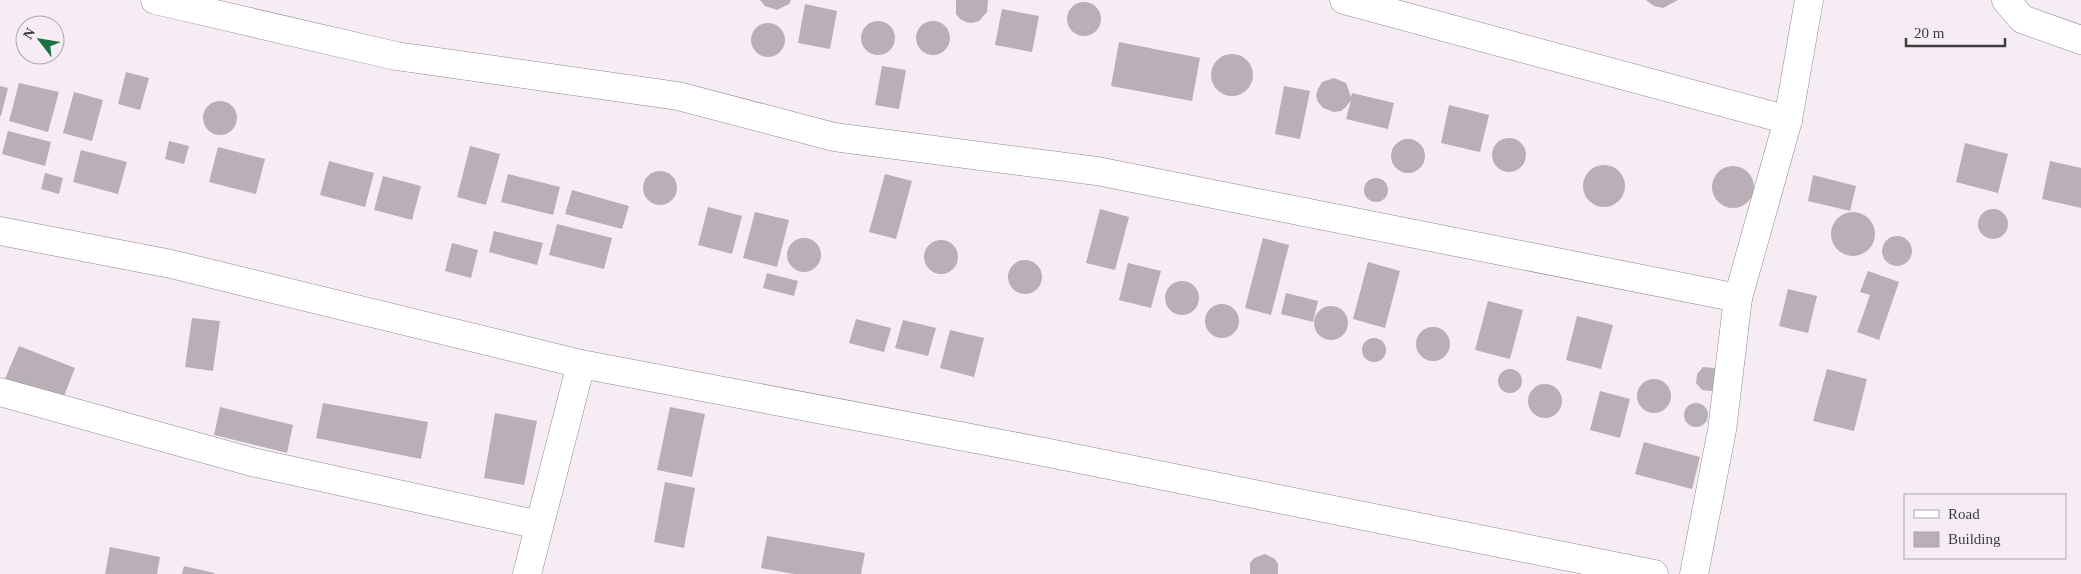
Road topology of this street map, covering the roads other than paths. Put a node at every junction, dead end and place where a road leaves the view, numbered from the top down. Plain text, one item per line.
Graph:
1 (155, 0) edge
2 (1344, 0) edge
3 (1809, 0) edge
4 (2006, 0) edge
5 (2081, 40) edge
6 (1788, 120) junction
7 (0, 231) edge
8 (1738, 298) junction
9 (581, 364) junction
10 (0, 392) edge
11 (539, 525) junction
12 (527, 574) edge
13 (1654, 574) edge
14 (1694, 574) edge

1 - 8 street
2 - 6 street
3 - 6 street
4 - 5 street
6 - 8 street
7 - 9 street
8 - 14 street
9 - 11 street
9 - 13 street
10 - 11 street
11 - 12 street

